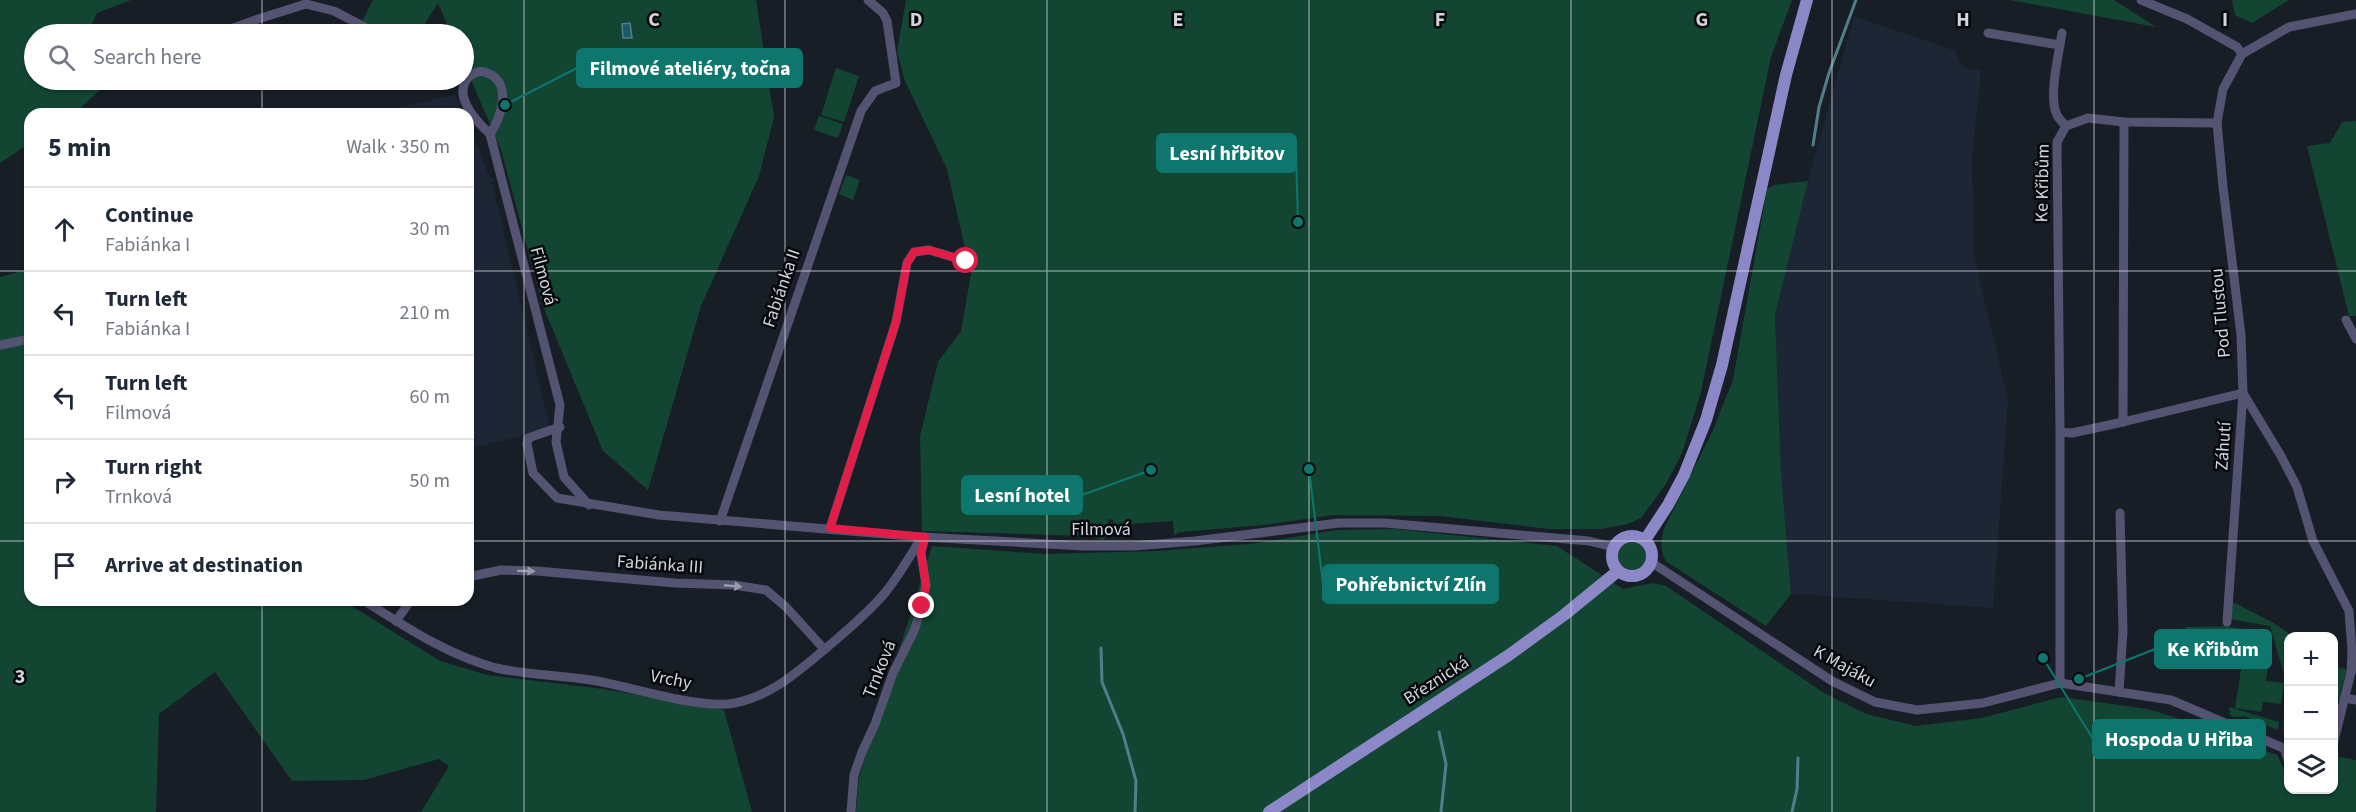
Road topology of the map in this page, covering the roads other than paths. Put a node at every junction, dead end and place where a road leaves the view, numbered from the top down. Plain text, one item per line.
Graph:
1 (868, 0) edge
2 (1807, 0) edge
3 (2141, 0) edge
4 (2356, 14) edge
5 (244, 24) edge
6 (359, 24) edge
7 (1988, 33) dead end
8 (2062, 33) dead end
9 (2060, 45) junction
10 (2242, 54) junction
11 (474, 73) edge
12 (464, 90) edge
13 (468, 108) edge
14 (474, 117) edge
15 (2124, 122) junction
16 (2217, 123) junction
17 (2066, 126) junction
18 (490, 134) junction
19 (966, 261) dead end
20 (2346, 320) dead end
21 (2356, 339) edge
22 (24, 340) edge
23 (0, 345) edge
24 (2243, 393) junction
25 (2123, 422) junction
26 (560, 427) junction
27 (2060, 432) junction
28 (588, 505) junction
29 (2120, 513) dead end
30 (720, 521) junction
31 (830, 528) junction
32 (924, 537) junction
33 (1645, 540) junction
34 (1613, 548) junction
35 (1651, 562) junction
36 (1618, 571) junction
37 (474, 576) edge
38 (372, 606) edge
39 (407, 606) edge
40 (396, 621) junction
41 (2227, 622) dead end
42 (825, 649) junction
43 (2356, 654) edge
44 (2350, 673) junction
45 (2060, 683) junction
46 (2119, 692) junction
47 (2344, 698) junction
48 (2356, 700) edge
49 (2334, 740) edge
50 (2284, 748) edge
51 (851, 812) edge
52 (1269, 812) edge

1 - 30 street, Fabiánka II
2 - 33 main road
3 - 10 street
4 - 10 street
5 - 6 street
7 - 9 street
8 - 9 street
9 - 17 street
10 - 16 street, Pod Tlustou
11 - 18 street, Filmová
12 - 13 street, Filmová
14 - 18 street, Filmová
15 - 16 street, Ke Křibům
15 - 17 street, Ke Křibům
15 - 25 street
16 - 24 street, Pod Tlustou
17 - 27 street, Ke Křibům
18 - 26 street, Filmová
19 - 31 street
20 - 21 street
22 - 23 street
24 - 25 street, Záhutí
24 - 41 street, Záhutí
24 - 44 street, Pod Tlustou
25 - 27 street, Záhutí
26 - 28 street, Filmová
26 - 28 street, Filmová
27 - 45 street, Ke Křibům
28 - 30 street, Filmová
29 - 46 street
30 - 31 street, Filmová
31 - 32 street, Filmová
32 - 34 street, Filmová
32 - 42 street, Vrchy
32 - 51 street, Trnková
33 - 34 main road
33 - 35 main road
34 - 36 main road
35 - 36 main road
35 - 45 street, K Majáku
36 - 52 main road, Březnická
37 -> 42 street, Fabiánka III
38 - 40 street, Vrchy
39 - 40 street
40 - 42 street, Vrchy
43 - 44 street
44 - 47 street
45 - 46 street, K Majáku
46 - 50 street, K Majáku
47 - 48 street
47 - 49 street

